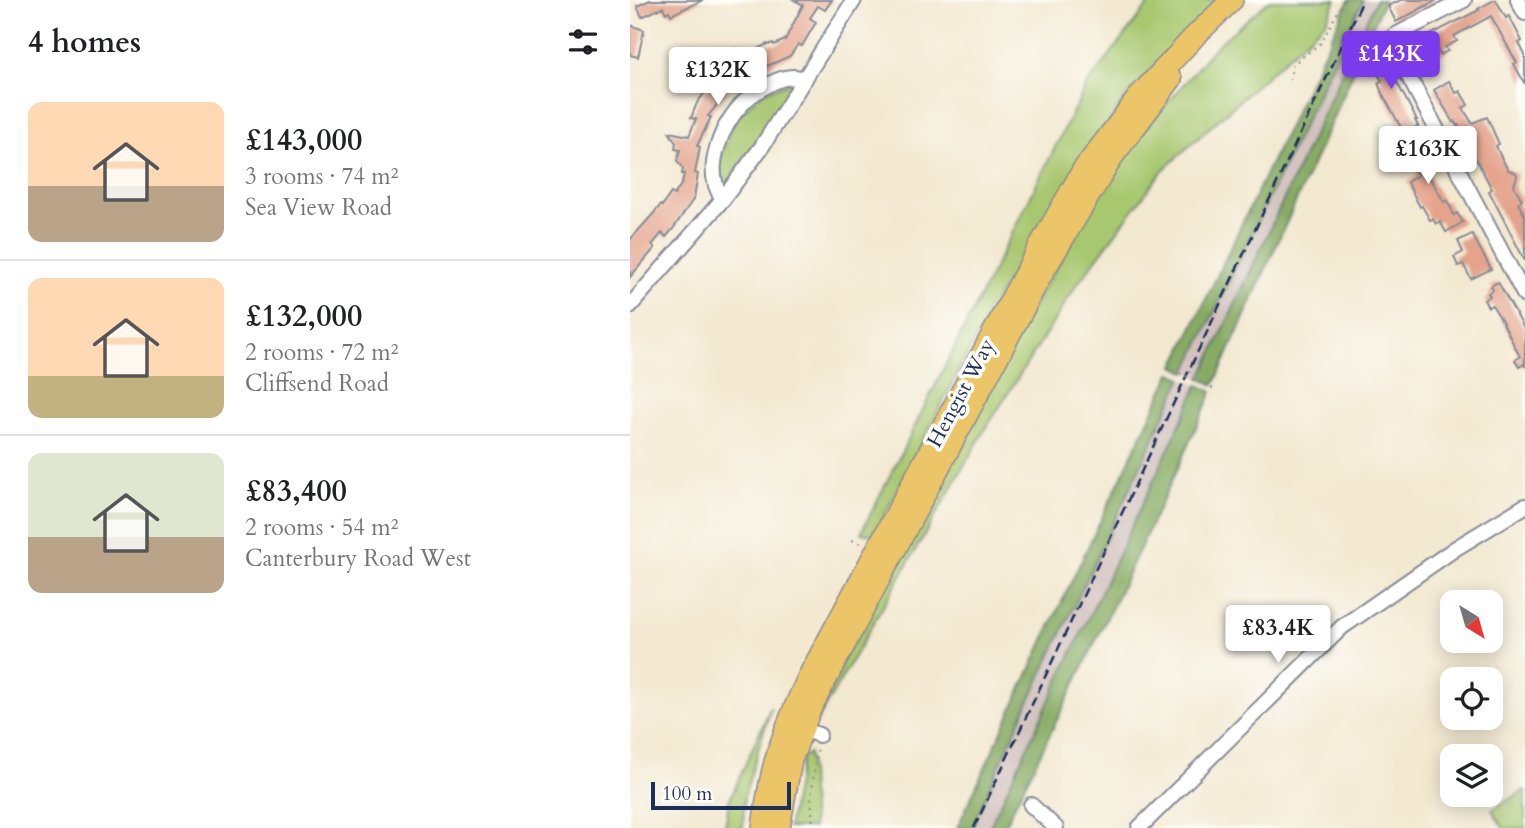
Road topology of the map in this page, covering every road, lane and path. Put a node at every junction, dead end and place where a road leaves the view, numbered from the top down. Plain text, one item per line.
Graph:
1 (854, 0) edge
2 (1233, 0) edge
3 (1248, 0) edge
4 (1344, 0) edge
5 (1464, 0) edge
6 (1518, 0) edge
7 (1525, 13) edge
8 (804, 79) junction
9 (1290, 80) dead end
10 (723, 200) junction
11 (1525, 296) edge
12 (630, 306) edge
13 (1173, 370) dead end
14 (1214, 389) dead end
15 (1525, 506) edge
16 (811, 732) junction
17 (1031, 805) dead end
18 (763, 828) edge
19 (779, 828) edge
20 (813, 828) edge
21 (1056, 828) edge
22 (1139, 828) edge

1 - 8 street
2 - 18 highway, Hengist Way
3 - 16 highway, Hengist Way
4 - 9 path
5 - 11 street
6 - 7 street
8 - 10 street
8 - 10 street
10 - 12 street
13 - 14 path, bridge
15 - 22 street
16 - 19 highway, Hengist Way
16 - 20 path
17 - 21 street

